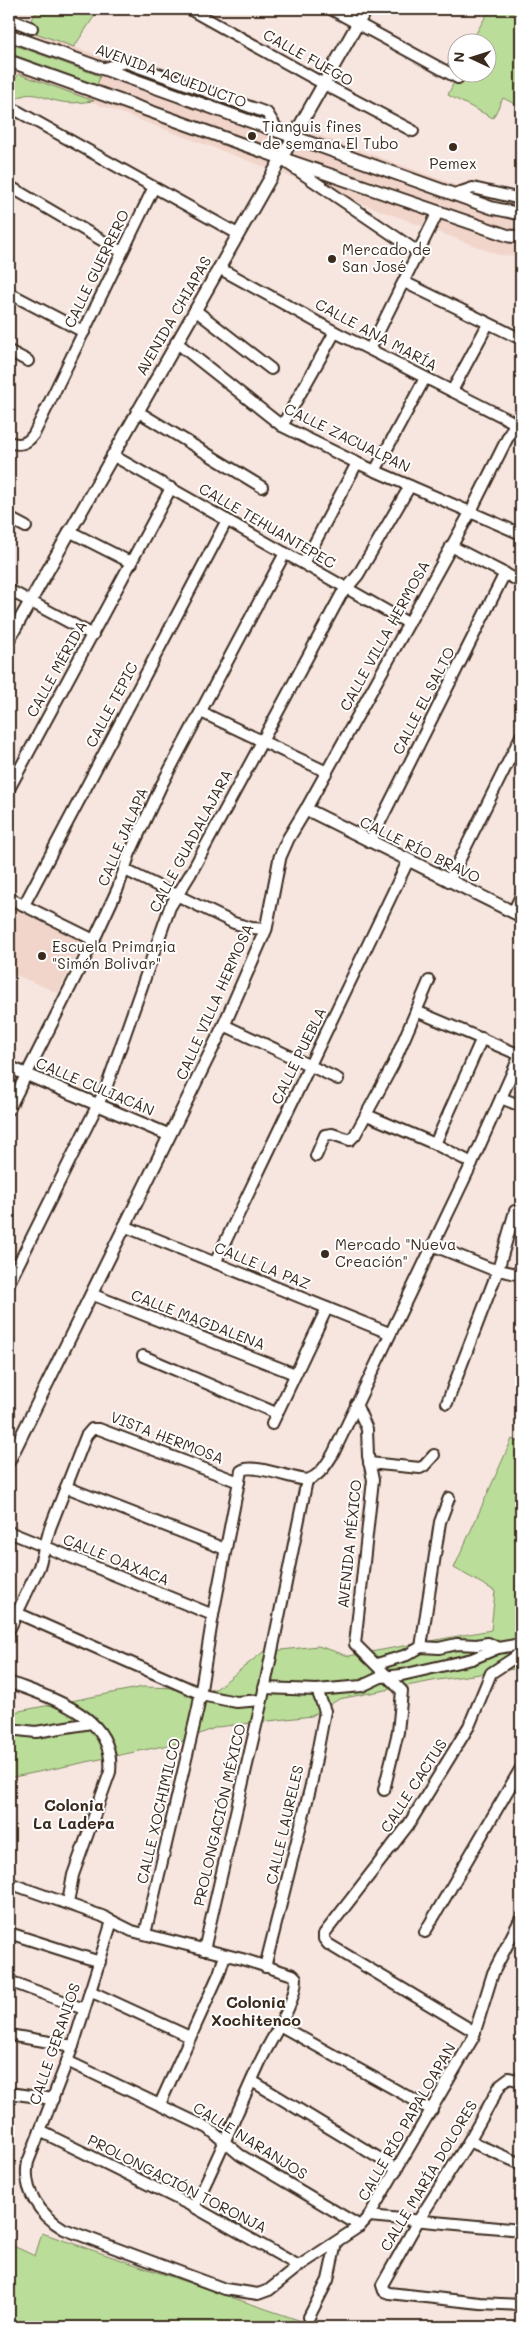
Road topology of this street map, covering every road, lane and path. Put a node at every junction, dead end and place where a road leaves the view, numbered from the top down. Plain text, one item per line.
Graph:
1 (189, 9) edge
2 (331, 9) edge
3 (366, 9) edge
4 (9, 19) edge
5 (357, 24) junction
6 (32, 28) dead end
7 (9, 34) edge
8 (9, 61) edge
9 (448, 73) edge
10 (322, 83) junction
11 (10, 110) edge
12 (413, 131) dead end
13 (293, 137) junction
14 (281, 158) junction
15 (9, 186) edge
16 (153, 189) junction
17 (455, 194) junction
18 (521, 199) edge
19 (438, 212) junction
20 (521, 214) edge
21 (238, 234) junction
22 (521, 237) edge
23 (122, 252) junction
24 (418, 252) junction
25 (219, 268) junction
26 (404, 282) junction
27 (9, 293) edge
28 (195, 310) junction
29 (488, 324) junction
30 (84, 332) junction
31 (335, 332) junction
32 (521, 339) edge
33 (176, 342) junction
34 (370, 349) junction
35 (9, 351) edge
36 (28, 361) dead end
37 (271, 370) dead end
38 (425, 378) junction
39 (452, 391) junction
40 (137, 411) junction
41 (518, 425) edge
42 (282, 426) junction
43 (9, 442) edge
44 (112, 455) junction
45 (357, 463) junction
46 (375, 471) junction
47 (410, 486) junction
48 (262, 487) dead end
49 (171, 488) junction
50 (471, 512) junction
51 (9, 518) edge
52 (227, 520) junction
53 (26, 527) dead end
54 (69, 531) junction
55 (521, 534) edge
56 (451, 546) junction
57 (285, 553) junction
58 (304, 563) junction
59 (132, 564) junction
60 (505, 573) junction
61 (521, 582) edge
62 (348, 588) junction
63 (9, 590) edge
64 (30, 601) junction
65 (408, 623) junction
66 (93, 635) junction
67 (9, 639) edge
68 (201, 712) junction
69 (521, 736) edge
70 (261, 742) junction
71 (327, 772) junction
72 (9, 789) edge
73 (306, 809) junction
74 (370, 842) junction
75 (408, 861) junction
76 (124, 870) junction
77 (449, 881) junction
78 (177, 895) junction
79 (521, 896) edge
80 (9, 898) edge
81 (24, 905) junction
82 (517, 914) edge
83 (266, 929) junction
84 (94, 940) junction
85 (429, 982) dead end
86 (416, 1011) junction
87 (224, 1025) junction
88 (482, 1038) junction
89 (518, 1054) edge
90 (9, 1067) edge
91 (310, 1067) junction
92 (26, 1074) junction
93 (338, 1079) dead end
94 (501, 1098) junction
95 (98, 1105) junction
96 (521, 1106) edge
97 (9, 1109) edge
98 (367, 1115) junction
99 (169, 1135) junction
100 (435, 1144) junction
101 (316, 1156) dead end
102 (472, 1163) junction
103 (515, 1212) dead end
104 (124, 1226) junction
105 (432, 1245) junction
106 (214, 1263) junction
107 (498, 1270) junction
108 (521, 1275) edge
109 (9, 1283) edge
110 (91, 1294) junction
111 (327, 1308) junction
112 (389, 1333) junction
113 (143, 1356) dead end
114 (294, 1374) junction
115 (447, 1403) dead end
116 (356, 1404) junction
117 (276, 1413) junction
118 (272, 1424) dead end
119 (434, 1455) dead end
120 (9, 1461) edge
121 (369, 1463) junction
122 (307, 1480) junction
123 (239, 1482) junction
124 (66, 1487) junction
125 (449, 1498) dead end
126 (9, 1532) edge
127 (45, 1548) junction
128 (226, 1549) junction
129 (17, 1613) junction
130 (213, 1615) junction
131 (9, 1630) edge
132 (521, 1644) edge
133 (421, 1647) junction
134 (498, 1648) junction
135 (521, 1651) edge
136 (377, 1664) junction
137 (389, 1675) junction
138 (9, 1682) edge
139 (264, 1688) junction
140 (318, 1690) junction
141 (200, 1694) junction
142 (262, 1700) junction
143 (92, 1723) junction
144 (9, 1729) edge
145 (521, 1768) edge
146 (384, 1790) dead end
147 (9, 1883) edge
148 (68, 1903) junction
149 (521, 1918) edge
150 (112, 1922) junction
151 (425, 1932) dead end
152 (9, 1933) edge
153 (145, 1934) junction
154 (204, 1950) junction
155 (225, 1955) junction
156 (100, 1962) junction
157 (265, 1967) junction
158 (9, 1981) edge
159 (90, 1991) junction
160 (84, 2010) junction
161 (279, 2025) junction
162 (475, 2032) junction
163 (9, 2035) edge
164 (190, 2037) junction
165 (73, 2046) junction
166 (67, 2061) junction
167 (252, 2080) junction
168 (521, 2081) edge
169 (9, 2093) edge
170 (53, 2099) junction
171 (160, 2104) junction
172 (432, 2110) junction
173 (40, 2131) junction
174 (469, 2141) junction
175 (223, 2142) junction
176 (521, 2164) edge
177 (397, 2168) junction
178 (194, 2207) junction
179 (369, 2216) junction
180 (418, 2221) junction
181 (360, 2226) junction
182 (521, 2230) edge
183 (336, 2243) junction
184 (299, 2266) junction
185 (258, 2294) joint
186 (521, 2305) edge
187 (309, 2318) dead end

1 - 10 street, CALLE FUEGO
2 - 5 street
3 - 5 street, AVENIDA CHIAPAS
4 - 6 street
5 - 9 street
5 - 10 street, AVENIDA CHIAPAS
7 - 13 street, AVENIDA ACUEDUCTO
8 - 14 street
10 - 12 street, CALLE FUEGO
10 - 13 street, AVENIDA CHIAPAS
11 - 16 street
13 - 14 street, AVENIDA CHIAPAS
13 - 17 street, AVENIDA ACUEDUCTO
14 - 19 street
14 - 21 street, AVENIDA CHIAPAS
14 - 24 street
15 - 23 street
16 - 21 street
16 - 23 street, CALLE GUERRERO
17 - 18 street
17 - 20 street, AVENIDA ACUEDUCTO
19 - 22 street
19 - 24 street
21 - 25 street, AVENIDA CHIAPAS
23 - 30 street, CALLE GUERRERO
24 - 26 street
25 - 28 street, AVENIDA CHIAPAS
25 - 31 street, CALLE ANA MARÍA
26 - 29 street
26 - 34 street
27 - 30 street
28 - 33 street, AVENIDA CHIAPAS
28 - 37 street
29 - 32 street
29 - 39 street
30 - 43 street, CALLE GUERRERO
31 - 34 street, CALLE ANA MARÍA
31 - 42 street
33 - 40 street, AVENIDA CHIAPAS
33 - 42 street, CALLE ZACUALPAN
34 - 38 street, CALLE ANA MARÍA
35 - 36 street
38 - 39 street, CALLE ANA MARÍA
38 - 46 street
39 - 41 street, CALLE ANA MARÍA
40 - 44 street, AVENIDA CHIAPAS
40 - 48 street
41 - 50 street, CALLE VILLA HERMOSA
42 - 45 street, CALLE ZACUALPAN
44 - 49 street, CALLE TEHUANTEPEC
44 - 54 street, AVENIDA CHIAPAS
45 - 46 street, CALLE ZACUALPAN
45 - 58 street
46 - 47 street, CALLE ZACUALPAN
47 - 50 street, CALLE ZACUALPAN
47 - 62 street, CALLE GUADALAJARA
49 - 52 street, CALLE TEHUANTEPEC
49 - 59 street, CALLE MÉRIDA
50 - 55 street, CALLE ZACUALPAN
50 - 56 street, CALLE VILLA HERMOSA
51 - 53 street
52 - 57 street, CALLE TEHUANTEPEC
52 - 81 street, CALLE TEPIC
54 - 59 street
54 - 64 street, AVENIDA CHIAPAS
56 - 60 street
56 - 65 street, CALLE VILLA HERMOSA
57 - 58 street, CALLE TEHUANTEPEC
57 - 68 street, CALLE JALAPA
58 - 62 street, CALLE TEHUANTEPEC
59 - 66 street, CALLE MÉRIDA
60 - 61 street
60 - 74 street, CALLE EL SALTO
62 - 65 street, CALLE TEHUANTEPEC
62 - 70 street, CALLE GUADALAJARA
63 - 64 street
64 - 66 street
64 - 67 street, AVENIDA CHIAPAS
65 - 71 street, CALLE VILLA HERMOSA
66 - 72 street, CALLE MÉRIDA
68 - 70 street
68 - 76 street, CALLE JALAPA
69 - 77 street
70 - 71 street
70 - 78 street, CALLE GUADALAJARA
71 - 73 street, CALLE VILLA HERMOSA
73 - 74 street, CALLE RÍO BRAVO
73 - 83 street, CALLE VILLA HERMOSA
74 - 75 street, CALLE RÍO BRAVO
75 - 77 street, CALLE RÍO BRAVO
75 - 91 street, CALLE PUEBLA
76 - 78 street
76 - 84 street, CALLE JALAPA
77 - 82 street, CALLE RÍO BRAVO
78 - 83 street
78 - 95 street, CALLE GUADALAJARA
79 - 82 street
80 - 81 street
81 - 84 street
83 - 87 street, CALLE VILLA HERMOSA
84 - 92 street, CALLE JALAPA
85 - 86 street
86 - 88 street
86 - 98 street
87 - 91 street
87 - 99 street, CALLE VILLA HERMOSA
88 - 89 street
88 - 100 street
89 - 94 street
90 - 92 street, CALLE CULIACÁN
91 - 93 street
91 - 106 street, CALLE PUEBLA
92 - 95 street, CALLE CULIACÁN
92 - 97 street, CALLE JALAPA
94 - 96 street
94 - 102 street
95 - 99 street, CALLE CULIACÁN
95 - 109 street, CALLE GUADALAJARA
98 - 100 street
98 - 101 street
99 - 104 street, CALLE VILLA HERMOSA
100 - 102 street
102 - 105 street
103 - 107 street
104 - 106 street, CALLE LA PAZ
104 - 110 street, CALLE VILLA HERMOSA
105 - 107 street
105 - 112 street
106 - 111 street, CALLE LA PAZ
107 - 108 street
107 - 115 street
110 - 114 street, CALLE MAGDALENA
110 - 120 street, CALLE VILLA HERMOSA
111 - 112 street, CALLE LA PAZ
111 - 114 street
112 - 116 street
113 - 117 street
114 - 117 street
116 - 121 street, AVENIDA MÉXICO
116 - 122 street
117 - 118 street
119 - 121 street
121 - 136 street, AVENIDA MÉXICO
122 - 123 street
122 - 139 street, PROLONGACIÓN MÉXICO
123 - 124 street, VISTA HERMOSA
123 - 128 street, CALLE XOCHIMILCO
124 - 127 street, VISTA HERMOSA
124 - 128 street
125 - 133 street
126 - 127 street, CALLE OAXACA
127 - 129 street, VISTA HERMOSA
127 - 130 street, CALLE OAXACA
128 - 130 street, CALLE XOCHIMILCO
129 - 131 street, VISTA HERMOSA
129 - 141 street
130 - 141 street, CALLE XOCHIMILCO
132 - 134 street
133 - 134 street
133 - 136 street
134 - 137 street
135 - 162 street, CALLE CACTUS
136 - 137 street, AVENIDA MÉXICO
137 - 140 street
137 - 146 street, AVENIDA MÉXICO
138 - 143 street
139 - 140 street
139 - 142 street, PROLONGACIÓN MÉXICO
140 - 157 street, CALLE LAURELES
141 - 142 street
141 - 153 street, CALLE XOCHIMILCO
142 - 154 street, PROLONGACIÓN MÉXICO
143 - 144 street
143 - 148 street
145 - 151 street
147 - 148 street
148 - 150 street
149 - 162 street, CALLE RÍO PAPALOAPAN
150 - 153 street
150 - 156 street, CALLE GERANIOS
152 - 156 street
153 - 154 street
154 - 155 street
155 - 157 street
155 - 164 street
156 - 159 street, CALLE GERANIOS
157 - 161 street
158 - 160 street
159 - 160 street, CALLE GERANIOS
159 - 164 street
160 - 165 street, CALLE GERANIOS
161 - 167 street
161 - 172 street
162 - 172 street, CALLE RÍO PAPALOAPAN
163 - 165 street
164 - 171 street
165 - 166 street, CALLE GERANIOS
166 - 170 street, CALLE GERANIOS
166 - 171 street, CALLE NARANJOS
167 - 175 street
167 - 177 street
168 - 174 street, CALLE MARÍA DOLORES
169 - 170 street
170 - 173 street, CALLE GERANIOS
171 - 175 street, CALLE NARANJOS
172 - 177 street, CALLE RÍO PAPALOAPAN
173 - 178 street, PROLONGACIÓN TORONJA
173 - 185 street, CALLE GERANIOS
174 - 176 street
174 - 180 street, CALLE MARÍA DOLORES
175 - 178 street
175 - 181 street, CALLE NARANJOS
177 - 179 street, CALLE RÍO PAPALOAPAN
178 - 184 street, PROLONGACIÓN TORONJA
179 - 180 street
179 - 181 street, CALLE RÍO PAPALOAPAN
180 - 182 street
180 - 186 street, CALLE MARÍA DOLORES
181 - 183 street, CALLE RÍO PAPALOAPAN
183 - 184 street, CALLE RÍO PAPALOAPAN
183 - 187 street
184 - 185 street, CALLE RÍO PAPALOAPAN

